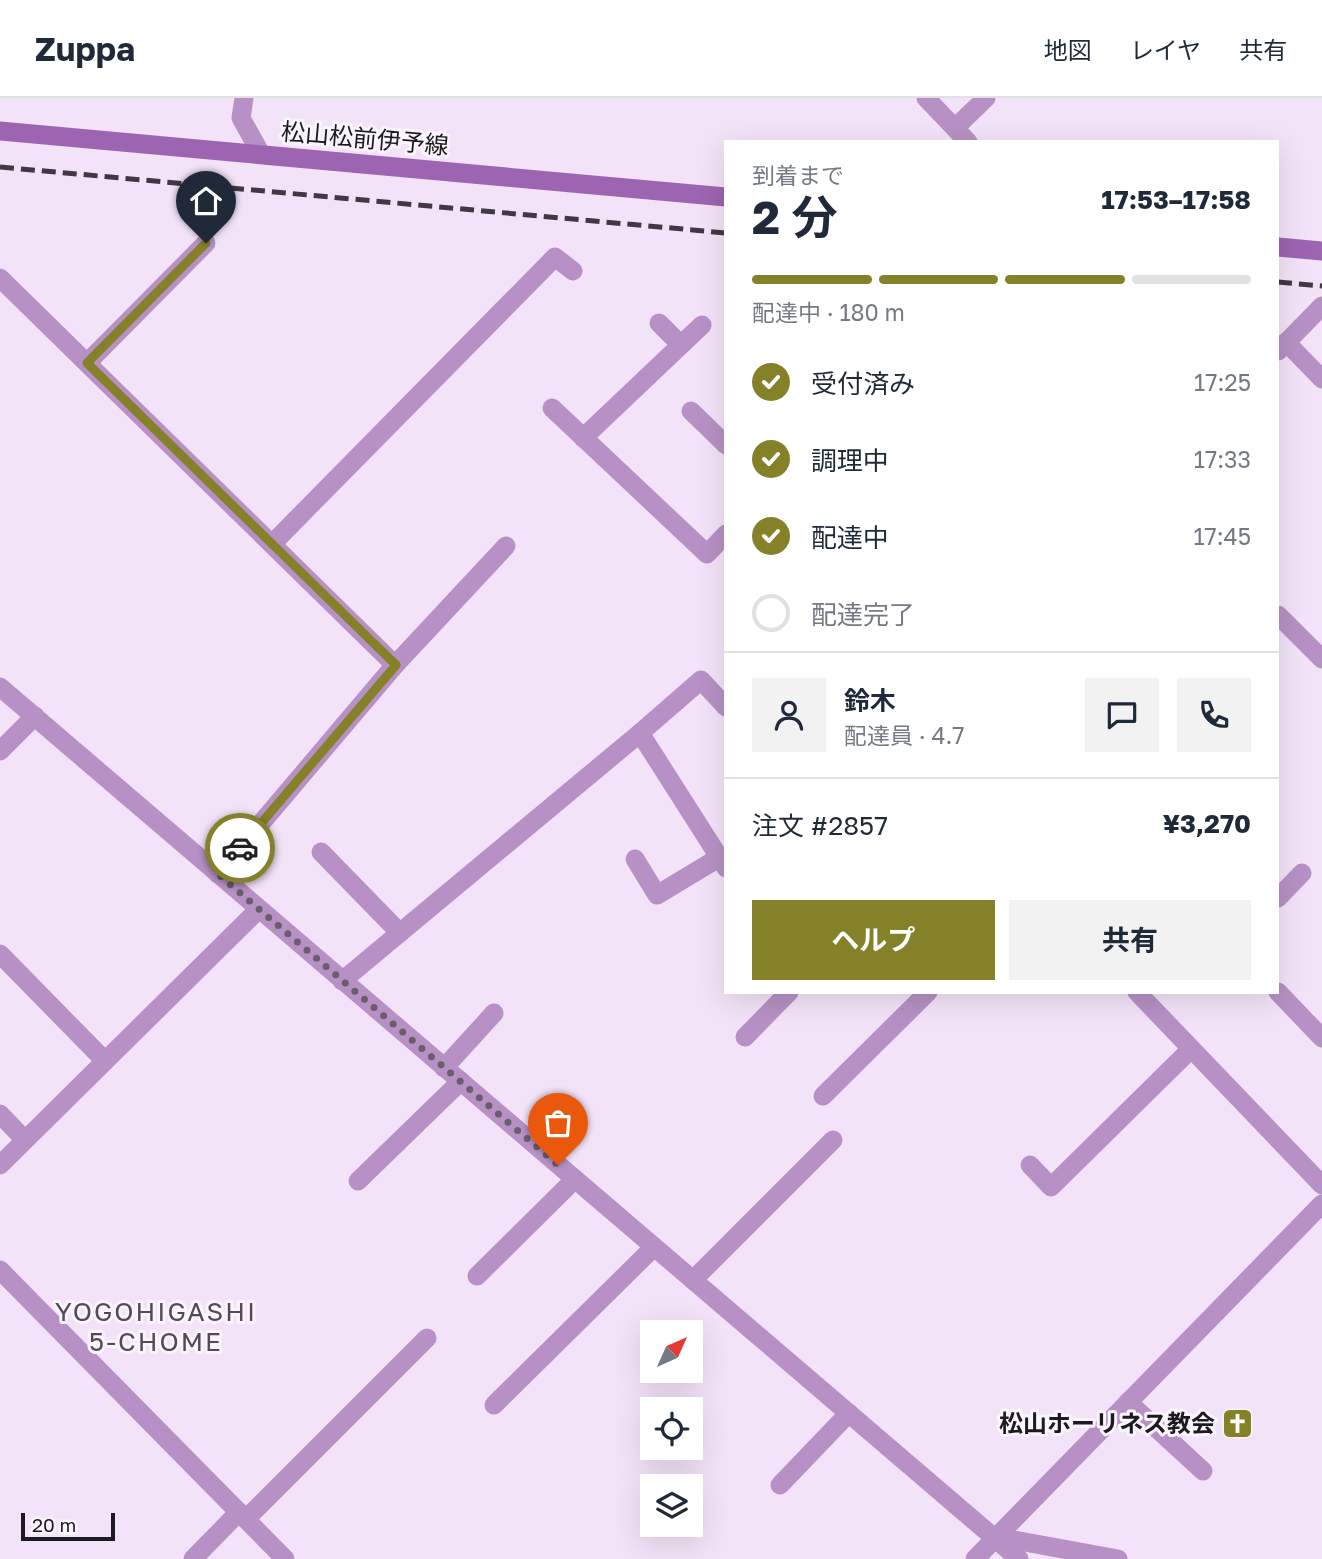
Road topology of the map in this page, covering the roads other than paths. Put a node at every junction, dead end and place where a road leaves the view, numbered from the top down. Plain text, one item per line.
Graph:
1 (244, 98) edge
2 (926, 98) edge
3 (986, 98) edge
4 (0, 131) edge
5 (961, 135) edge
6 (261, 154) junction
7 (724, 197) edge
8 (206, 243) dead end
9 (1279, 247) edge
10 (1322, 251) edge
11 (573, 271) dead end
12 (4, 292) edge
13 (1322, 306) edge
14 (659, 323) dead end
15 (702, 324) dead end
16 (681, 345) junction
17 (1282, 347) edge
18 (87, 363) junction
19 (1322, 379) edge
20 (552, 408) dead end
21 (691, 411) dead end
22 (583, 438) junction
23 (724, 443) edge
24 (724, 536) edge
25 (272, 544) junction
26 (506, 546) dead end
27 (1279, 616) edge
28 (1322, 659) edge
29 (396, 665) junction
30 (0, 687) edge
31 (724, 705) edge
32 (35, 716) junction
33 (640, 733) junction
34 (0, 751) edge
35 (321, 852) dead end
36 (635, 859) dead end
37 (723, 862) edge
38 (1302, 873) dead end
39 (218, 874) junction
40 (1279, 897) edge
41 (259, 909) junction
42 (400, 933) junction
43 (0, 954) edge
44 (342, 981) junction
45 (1279, 993) edge
46 (787, 994) edge
47 (926, 994) edge
48 (1139, 994) edge
49 (494, 1013) dead end
50 (744, 1037) dead end
51 (1322, 1038) edge
52 (1191, 1049) junction
53 (105, 1061) junction
54 (444, 1068) junction
55 (461, 1081) junction
56 (823, 1096) dead end
57 (0, 1114) edge
58 (25, 1140) junction
59 (833, 1140) dead end
60 (0, 1165) edge
61 (1030, 1165) dead end
62 (575, 1179) junction
63 (358, 1181) dead end
64 (1322, 1185) edge
65 (1322, 1203) edge
66 (654, 1247) junction
67 (0, 1270) edge
68 (477, 1276) dead end
69 (693, 1280) junction
70 (427, 1338) dead end
71 (1128, 1402) junction
72 (494, 1405) dead end
73 (849, 1413) junction
74 (1203, 1471) dead end
75 (780, 1485) dead end
76 (242, 1516) junction
77 (996, 1537) junction
78 (193, 1559) edge
79 (285, 1559) edge
80 (975, 1559) edge
81 (1019, 1559) edge
82 (1118, 1559) edge

1 - 6 street
2 - 5 street
3 - 5 street
4 - 6 main road, 松山松前伊予線
6 - 7 main road, 松山松前伊予線
8 - 18 street
9 - 10 main road
11 - 25 street
12 - 18 street
13 - 17 street
14 - 16 street
15 - 16 street
16 - 22 street
17 - 19 street
18 - 25 street
20 - 22 street
21 - 23 street
22 - 24 street
25 - 29 street
26 - 29 street
27 - 28 street
29 - 39 street
30 - 32 street
31 - 33 street
32 - 34 street
32 - 39 street
33 - 37 street
33 - 42 street
35 - 42 street
36 - 37 street
38 - 40 street
39 - 41 street
41 - 44 street
41 - 53 street
42 - 44 street
43 - 53 street
44 - 54 street
45 - 51 street
46 - 50 street
47 - 56 street
48 - 52 street
49 - 54 street
52 - 61 street
52 - 64 street
53 - 58 street
54 - 55 street
55 - 62 street
55 - 63 street
57 - 58 street
58 - 60 street
59 - 69 street
62 - 66 street
62 - 68 street
65 - 71 street
66 - 69 street
66 - 72 street
67 - 76 street
69 - 73 street
70 - 76 street
71 - 74 street
71 - 77 street
73 - 75 street
73 - 77 street
76 - 78 street
76 - 79 street
77 - 80 street
77 - 81 street
77 - 82 street

